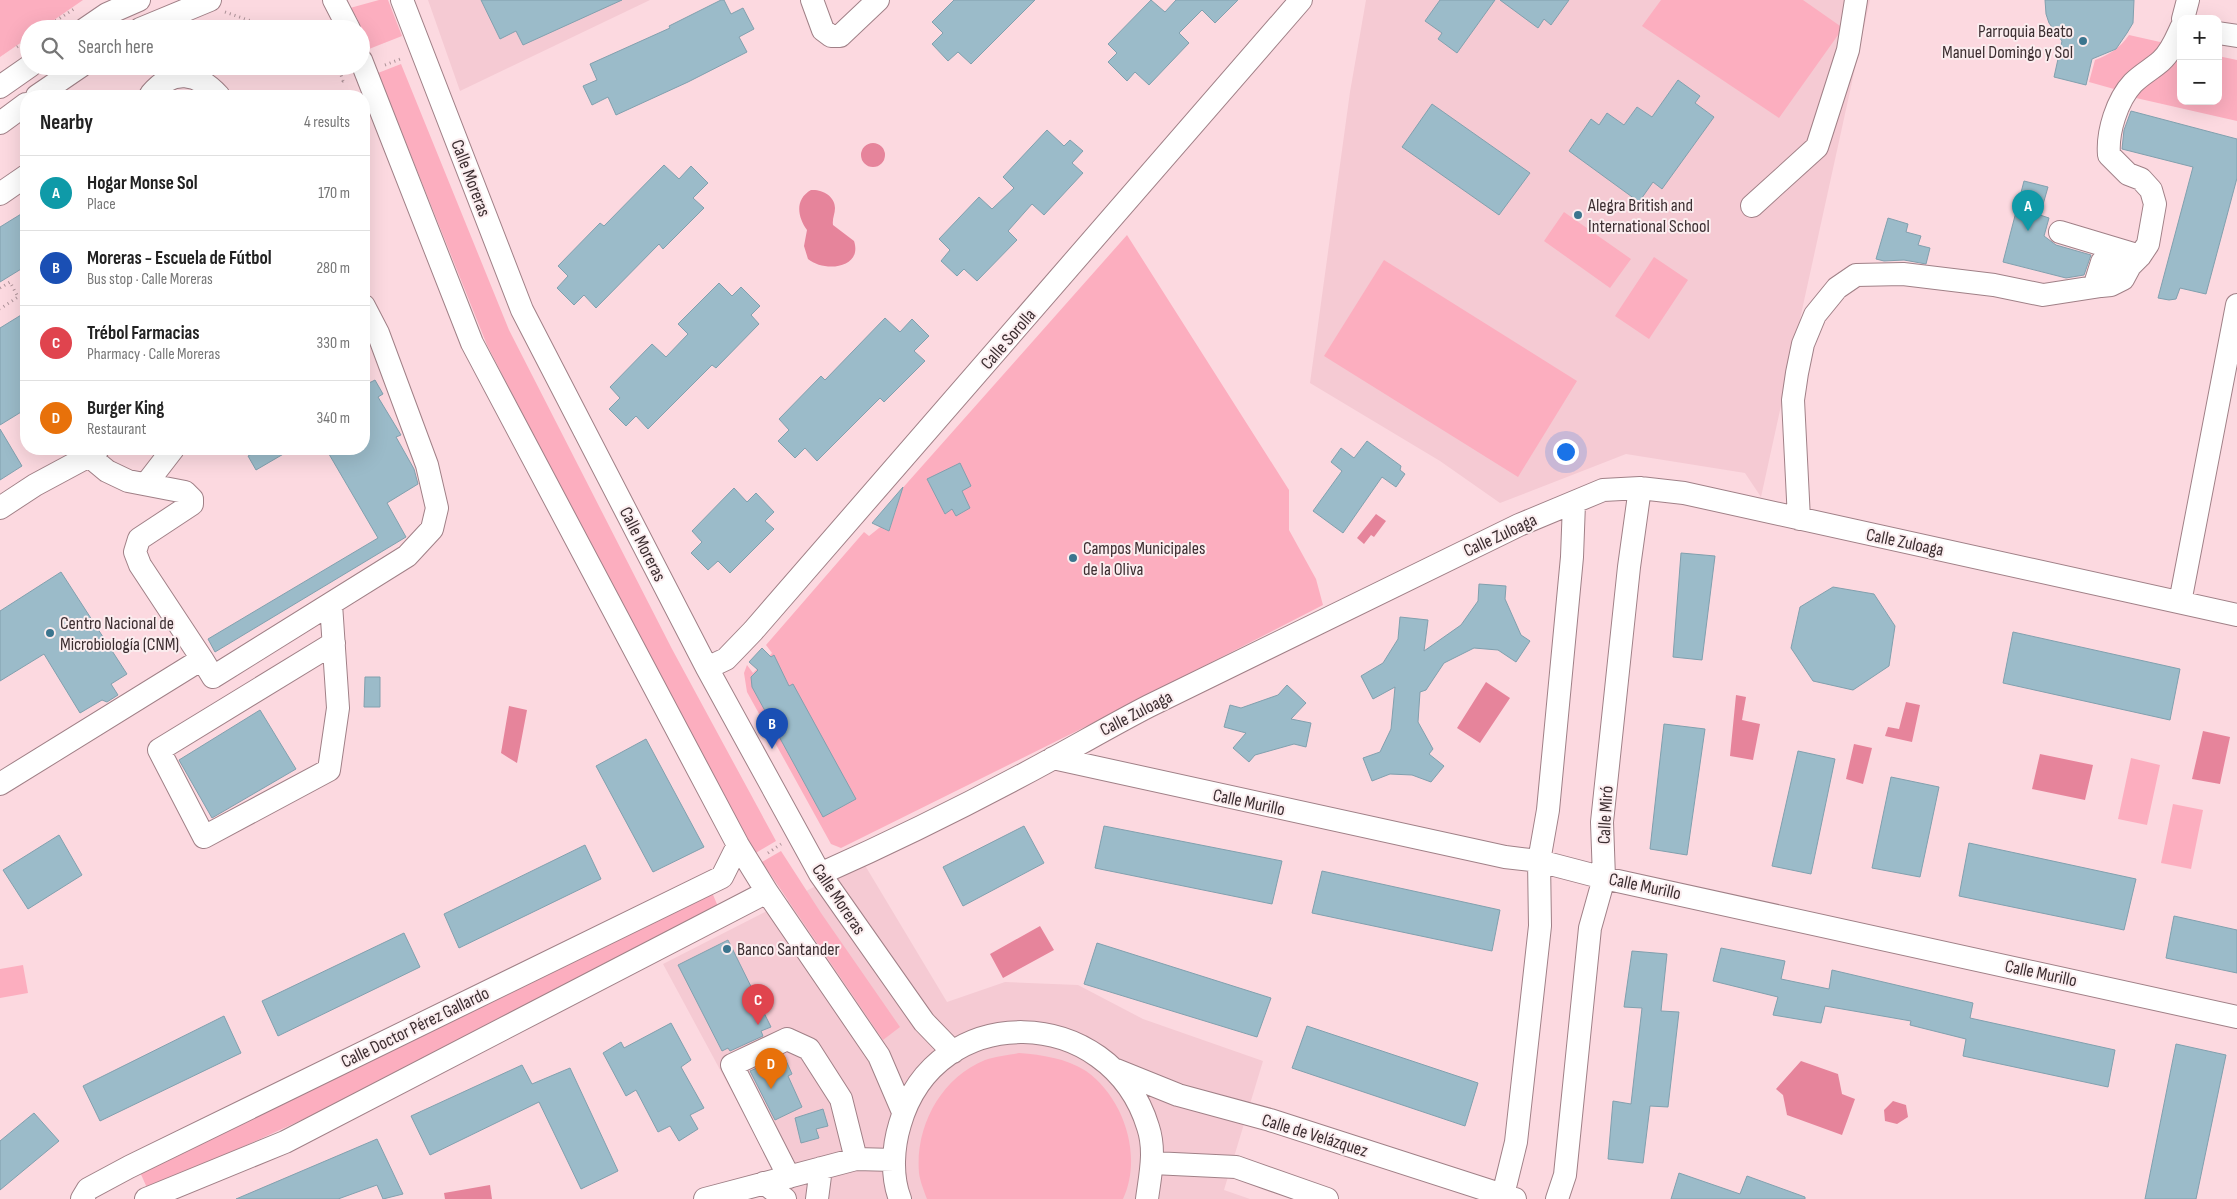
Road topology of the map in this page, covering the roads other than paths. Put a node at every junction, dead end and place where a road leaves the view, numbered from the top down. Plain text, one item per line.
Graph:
1 (139, 0) edge
2 (334, 0) edge
3 (402, 0) edge
4 (812, 0) edge
5 (878, 0) edge
6 (1301, 0) edge
7 (1856, 0) edge
8 (2188, 0) edge
9 (217, 3) edge
10 (2185, 15) edge
11 (98, 20) edge
12 (167, 20) edge
13 (344, 20) edge
14 (2222, 33) edge
15 (2177, 36) edge
16 (2237, 36) edge
17 (20, 73) edge
18 (68, 75) edge
19 (367, 75) edge
20 (0, 87) edge
21 (47, 90) edge
22 (154, 90) edge
23 (214, 90) edge
24 (20, 108) edge
25 (0, 123) edge
26 (20, 180) edge
27 (0, 194) edge
28 (1752, 206) dead end
29 (2060, 232) dead end
30 (2135, 261) junction
31 (2237, 306) edge
32 (370, 318) edge
33 (89, 455) edge
34 (96, 455) edge
35 (155, 455) edge
36 (167, 455) edge
37 (141, 483) junction
38 (1640, 488) junction
39 (1574, 503) junction
40 (0, 508) edge
41 (1799, 519) junction
42 (2182, 592) dead end
43 (331, 604) junction
44 (2237, 615) edge
45 (334, 643) junction
46 (202, 659) junction
47 (707, 668) junction
48 (1053, 758) junction
49 (0, 784) edge
50 (738, 844) junction
51 (1539, 861) junction
52 (820, 874) junction
53 (1604, 878) junction
54 (767, 892) junction
55 (2237, 1017) edge
56 (953, 1052) junction
57 (1116, 1070) junction
58 (903, 1112) junction
59 (856, 1159) junction
60 (894, 1160) junction
61 (1153, 1163) junction
62 (821, 1168) junction
63 (789, 1177) junction
64 (764, 1183) junction
65 (1509, 1197) edge
66 (82, 1199) edge
67 (146, 1199) edge
68 (705, 1199) edge
69 (786, 1199) edge
70 (817, 1199) edge
71 (900, 1199) edge
72 (1146, 1199) edge
73 (1327, 1199) edge
74 (1557, 1199) edge

1 - 11 street
2 - 13 street
3 - 47 street, Calle Moreras
4 - 5 street
6 - 47 street, Calle Sorolla
7 - 28 street
8 - 10 street
9 - 12 street
14 - 16 street
15 - 30 street
17 - 20 street
18 - 21 street
19 - 50 street
22 - 23 street
24 - 25 street
26 - 27 street
29 - 30 street
30 - 41 street
31 - 42 street
32 - 43 street
33 - 40 street
34 - 37 street
35 - 37 street
36 - 37 street
37 - 46 street
38 - 39 street, Calle Zuloaga
38 - 41 street, Calle Zuloaga
38 - 53 street, Calle Miró
39 - 48 street, Calle Zuloaga
39 - 51 street
41 - 44 street, Calle Zuloaga
43 - 45 street
43 - 46 street
45 - 45 street
46 - 49 street
47 - 52 street, Calle Moreras
48 - 51 street, Calle Murillo
48 - 52 street, Calle Zuloaga
50 - 54 street
50 - 66 street, Calle Doctor Pérez Gallardo
51 - 53 street, Calle Murillo
51 - 65 street
52 - 56 street, Calle Moreras
53 - 55 street, Calle Murillo
53 - 74 street, Calle Miró
54 - 58 street
54 - 67 street
56 - 57 street
56 - 58 street
57 - 61 street
57 - 65 street, Calle de Velázquez
58 - 60 street
59 - 60 street
59 - 62 street
59 - 63 street
60 - 71 street
61 - 72 street
61 - 73 street
62 - 63 street
62 - 70 street
63 - 64 street
64 - 68 street
64 - 69 street

